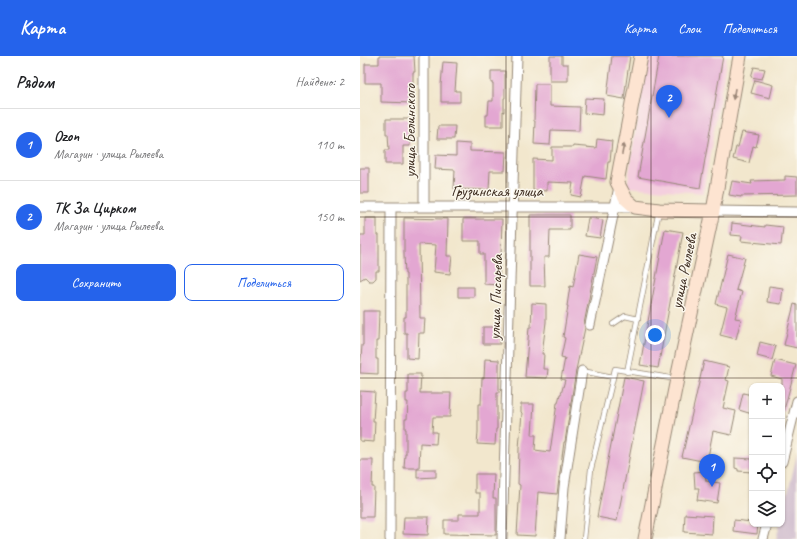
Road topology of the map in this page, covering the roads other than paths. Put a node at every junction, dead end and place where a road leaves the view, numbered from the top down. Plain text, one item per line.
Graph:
1 (424, 56) edge
2 (517, 56) edge
3 (641, 56) edge
4 (740, 56) edge
5 (619, 187) junction
6 (615, 206) junction
7 (360, 207) edge
8 (391, 207) junction
9 (424, 207) junction
10 (513, 207) junction
11 (635, 207) junction
12 (659, 210) junction
13 (713, 211) junction
14 (797, 212) edge
15 (638, 319) junction
16 (613, 324) dead end
17 (590, 325) dead end
18 (582, 371) joint
19 (628, 372) junction
20 (613, 377) junction
21 (677, 379) junction
22 (797, 401) edge
23 (784, 455) edge
24 (766, 527) edge
25 (390, 539) edge
26 (502, 539) edge
27 (560, 539) edge
28 (584, 539) edge
29 (644, 539) edge
30 (763, 539) edge

1 - 9 street, улица Белинского
2 - 10 street, улица Писарева
5 -> 3 street
4 -> 13 street, улица Рылеева
5 - 6 street
5 - 11 street
6 - 10 street, Грузинская улица
6 - 11 street, Грузинская улица
6 - 17 street
7 - 8 street, Грузинская улица
8 - 9 street, Грузинская улица
8 - 25 street
9 - 10 street, Грузинская улица
10 - 26 street, улица Писарева
11 - 12 street, Грузинская улица
12 - 13 street, Грузинская улица
12 - 15 lane
13 - 14 street, Грузинская улица
13 - 21 street, улица Рылеева
15 - 16 lane
15 - 19 lane
18 - 20 lane
18 - 27 street
19 - 20 lane
19 - 21 lane
20 - 28 lane
21 - 29 street, улица Рылеева
22 - 23 street
24 - 30 street

